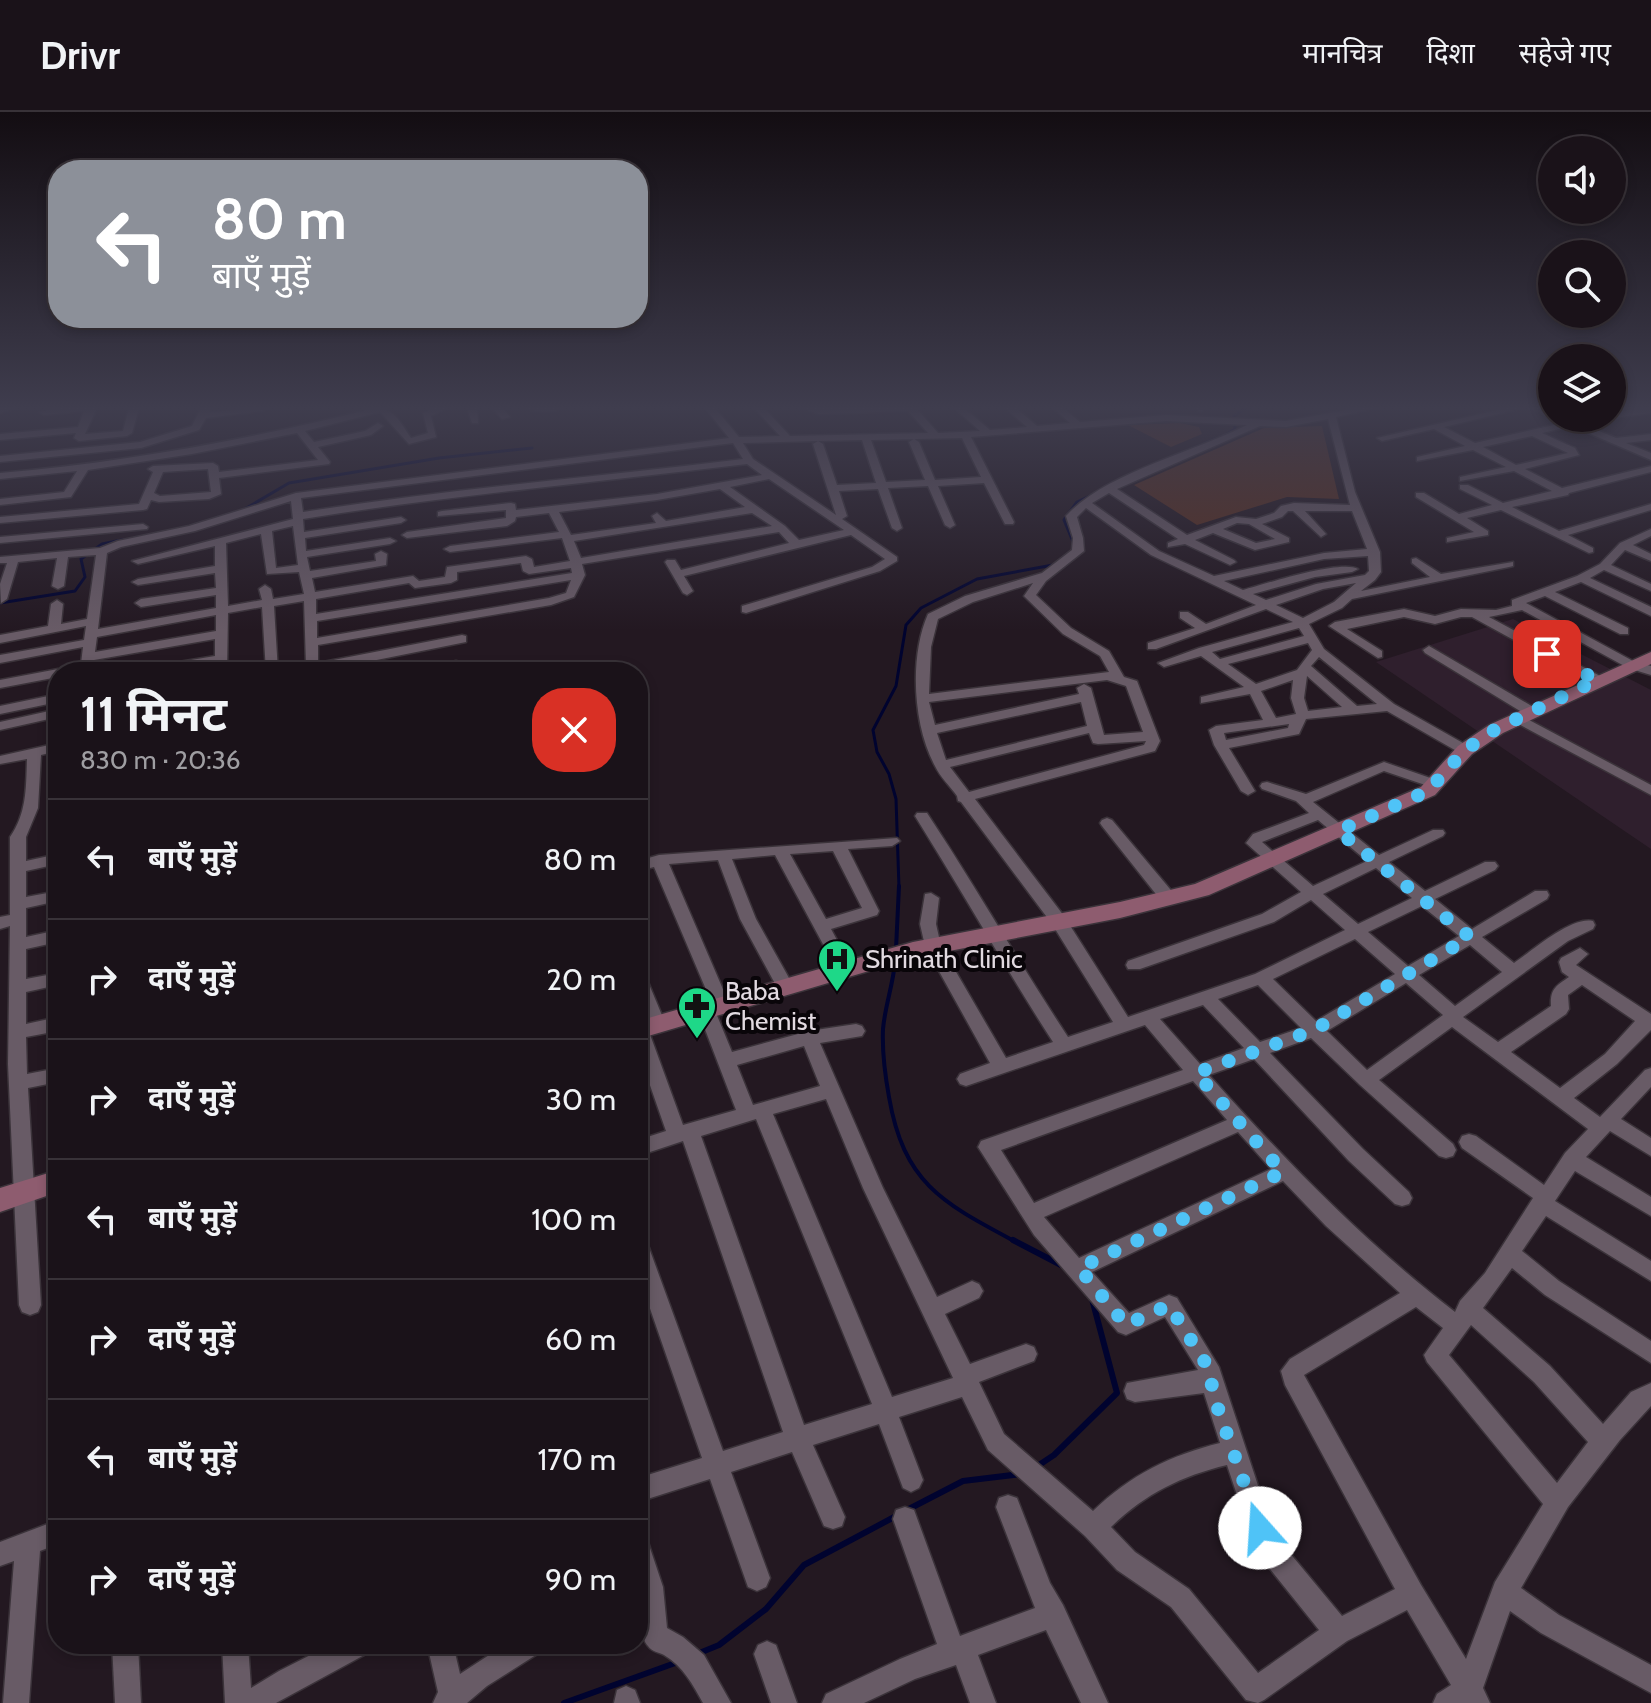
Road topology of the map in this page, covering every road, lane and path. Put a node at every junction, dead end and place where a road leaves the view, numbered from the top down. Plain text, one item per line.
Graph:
1 (76, 482) edge
2 (154, 482) edge
3 (217, 482) edge
4 (392, 482) edge
5 (443, 482) edge
6 (574, 482) edge
7 (741, 482) edge
8 (780, 482) edge
9 (829, 482) edge
10 (914, 482) edge
11 (930, 482) edge
12 (990, 482) edge
13 (1129, 482) edge
14 (1349, 482) edge
15 (1467, 482) edge
16 (1542, 482) edge
17 (1603, 482) edge
18 (74, 485) junction
19 (881, 485) junction
20 (723, 486) junction
21 (831, 488) junction
22 (1111, 490) junction
23 (0, 493) edge
24 (1564, 493) junction
25 (149, 495) junction
26 (444, 495) junction
27 (1420, 495) dead end
28 (296, 496) junction
29 (0, 502) edge
30 (1085, 503) junction
31 (1294, 506) junction
32 (1501, 507) junction
33 (1651, 507) edge
34 (1356, 508) junction
35 (754, 509) junction
36 (553, 510) junction
37 (442, 514) junction
38 (842, 516) dead end
39 (1459, 517) junction
40 (299, 519) junction
41 (0, 520) edge
42 (401, 520) dead end
43 (514, 520) junction
44 (1009, 522) dead end
45 (1253, 523) junction
46 (950, 525) dead end
47 (143, 527) dead end
48 (266, 528) junction
49 (781, 528) junction
50 (897, 528) dead end
51 (446, 530) junction
52 (1216, 530) junction
53 (853, 531) junction
54 (1651, 532) edge
55 (1321, 534) dead end
56 (407, 535) dead end
57 (1557, 535) junction
58 (299, 536) junction
59 (566, 536) junction
60 (0, 540) edge
61 (522, 540) junction
62 (1451, 540) dead end
63 (220, 541) junction
64 (390, 541) dead end
65 (1188, 541) junction
66 (797, 544) junction
67 (1172, 545) dead end
68 (1624, 545) junction
69 (450, 549) junction
70 (1589, 550) dead end
71 (99, 551) junction
72 (1374, 552) junction
73 (63, 553) junction
74 (381, 554) dead end
75 (14, 558) junction
76 (1651, 558) edge
77 (0, 560) edge
78 (138, 561) dead end
79 (1416, 561) dead end
80 (1230, 562) dead end
81 (1509, 564) dead end
82 (304, 566) junction
83 (1604, 566) junction
84 (576, 567) junction
85 (222, 568) junction
86 (451, 569) junction
87 (1373, 574) junction
88 (1049, 575) junction
89 (1581, 578) junction
90 (1216, 579) junction
91 (1440, 579) junction
92 (138, 582) dead end
93 (58, 586) dead end
94 (1651, 588) edge
95 (265, 589) dead end
96 (222, 590) junction
97 (470, 591) junction
98 (687, 591) dead end
99 (1544, 591) junction
100 (1245, 593) junction
101 (310, 596) junction
102 (1351, 596) junction
103 (1, 599) edge
104 (141, 603) dead end
105 (268, 603) junction
106 (57, 604) dead end
107 (1263, 604) junction
108 (1523, 606) junction
109 (746, 609) dead end
110 (222, 610) junction
111 (477, 612) junction
112 (1651, 612) edge
113 (1317, 614) junction
114 (1472, 614) junction
115 (1184, 615) dead end
116 (311, 618) junction
117 (1303, 622) junction
118 (1337, 627) junction
119 (54, 629) junction
120 (1205, 629) junction
121 (1624, 631) dead end
122 (92, 632) junction
123 (222, 634) junction
124 (1312, 638) junction
125 (0, 639) edge
126 (462, 639) dead end
127 (314, 642) junction
128 (1152, 646) dead end
129 (1429, 650) dead end
130 (1203, 651) junction
131 (1319, 651) junction
132 (1378, 654) dead end
133 (0, 659) edge
134 (88, 662) edge
135 (104, 662) edge
136 (221, 662) edge
137 (271, 662) edge
138 (313, 662) edge
139 (351, 662) edge
140 (1164, 663) dead end
141 (1218, 663) junction
142 (1642, 664) edge
143 (1303, 669) junction
144 (48, 675) edge
145 (1118, 677) junction
146 (1082, 679) junction
147 (1597, 680) junction
148 (1061, 682) junction
149 (0, 684) edge
150 (1254, 689) junction
151 (1079, 698) junction
152 (924, 699) junction
153 (48, 700) edge
154 (1206, 700) dead end
155 (1389, 707) junction
156 (1352, 709) junction
157 (0, 710) edge
158 (1523, 714) junction
159 (48, 715) edge
160 (1300, 717) junction
161 (1271, 721) junction
162 (0, 726) edge
163 (930, 730) junction
164 (1097, 734) junction
165 (1151, 735) junction
166 (1221, 745) junction
167 (48, 750) edge
168 (1465, 750) junction
169 (34, 753) junction
170 (0, 760) edge
171 (1105, 760) junction
172 (941, 765) junction
173 (1437, 785) junction
174 (1267, 786) dead end
175 (1248, 791) dead end
176 (1651, 791) edge
177 (963, 798) junction
178 (1303, 798) junction
179 (1318, 815) junction
180 (922, 816) dead end
181 (1107, 823) dead end
182 (1338, 831) junction
183 (1438, 833) dead end
184 (892, 841) dead end
185 (838, 845) junction
186 (780, 850) junction
187 (724, 857) junction
188 (1271, 858) junction
189 (659, 860) junction
190 (48, 861) edge
191 (648, 863) edge
192 (1379, 863) junction
193 (1490, 866) dead end
194 (16, 868) junction
195 (1311, 893) junction
196 (1541, 895) dead end
197 (931, 898) dead end
198 (1169, 899) junction
199 (48, 900) edge
200 (1424, 901) junction
201 (18, 911) junction
202 (1058, 920) junction
203 (0, 923) edge
204 (1587, 925) dead end
205 (820, 927) junction
206 (1356, 929) junction
207 (992, 935) junction
208 (1470, 937) junction
209 (48, 938) edge
210 (18, 945) junction
211 (923, 948) junction
212 (1580, 954) dead end
213 (1134, 965) dead end
214 (844, 968) junction
215 (1514, 972) junction
216 (1407, 973) junction
217 (1261, 978) junction
218 (1580, 978) junction
219 (48, 981) edge
220 (19, 987) junction
221 (785, 987) junction
222 (1207, 998) junction
223 (715, 1010) junction
224 (1453, 1016) junction
225 (1150, 1019) junction
226 (1649, 1021) edge
227 (48, 1026) edge
228 (1125, 1026) junction
229 (648, 1027) edge
230 (1314, 1030) junction
231 (856, 1031) dead end
232 (18, 1032) junction
233 (648, 1036) edge
234 (809, 1038) junction
235 (1063, 1043) junction
236 (1254, 1050) junction
237 (1497, 1052) junction
238 (726, 1061) junction
239 (1001, 1066) junction
240 (1196, 1073) junction
241 (48, 1077) edge
242 (966, 1079) dead end
243 (1366, 1080) junction
244 (1649, 1081) edge
245 (19, 1083) junction
246 (830, 1090) junction
247 (1559, 1099) junction
248 (754, 1112) junction
249 (1241, 1122) junction
250 (1604, 1124) junction
251 (684, 1133) junction
252 (1469, 1142) dead end
253 (648, 1145) edge
254 (1651, 1148) edge
255 (1446, 1150) dead end
256 (1572, 1159) junction
257 (1283, 1172) junction
258 (48, 1184) edge
259 (12, 1196) edge
260 (1402, 1198) dead end
261 (1543, 1199) junction
262 (1651, 1207) edge
263 (1030, 1214) junction
264 (1509, 1253) junction
265 (1079, 1268) junction
266 (648, 1271) edge
267 (1651, 1272) edge
268 (972, 1291) dead end
269 (1416, 1295) junction
270 (30, 1305) dead end
271 (931, 1310) junction
272 (1463, 1317) junction
273 (1651, 1353) edge
274 (1026, 1354) dead end
275 (966, 1381) junction
276 (1211, 1381) junction
277 (1135, 1391) dead end
278 (1651, 1394) edge
279 (887, 1410) junction
280 (797, 1438) junction
281 (1604, 1443) junction
282 (1232, 1452) junction
283 (716, 1466) junction
284 (911, 1480) dead end
285 (648, 1487) edge
286 (1556, 1501) junction
287 (1008, 1507) dead end
288 (833, 1517) dead end
289 (905, 1519) dead end
290 (1094, 1527) junction
291 (48, 1536) edge
292 (28, 1543) junction
293 (0, 1554) edge
294 (757, 1578) dead end
295 (1504, 1591) junction
296 (1412, 1594) junction
297 (648, 1606) edge
298 (1054, 1614) junction
299 (1338, 1632) junction
300 (958, 1651) junction
301 (126, 1654) edge
302 (236, 1654) edge
303 (335, 1654) edge
304 (442, 1654) edge
305 (514, 1654) edge
306 (767, 1654) dead end
307 (1651, 1680) edge
308 (876, 1695) edge
309 (1474, 1695) edge
310 (1250, 1697) edge
311 (449, 1701) edge
312 (16, 1703) edge
313 (128, 1703) edge
314 (238, 1703) edge
315 (252, 1703) edge
316 (718, 1703) edge
317 (784, 1703) edge
318 (835, 1703) edge
319 (983, 1703) edge
320 (1095, 1703) edge
321 (1446, 1703) edge

1 - 18 street
2 - 25 street
3 - 25 street
4 - 28 street
5 - 26 street
6 - 26 street
7 - 20 street
8 - 53 street
9 - 21 street
10 - 19 street
11 - 46 street
12 - 44 street
13 - 22 street
14 - 34 street
15 - 32 street
16 - 24 street
17 - 24 street
18 - 23 street
18 - 29 street
19 - 21 street
19 - 50 street
20 - 35 street
20 - 36 street
21 - 38 street
22 - 30 street
22 - 65 street
24 - 32 street
25 - 41 street
26 - 37 street
26 - 40 street
27 - 39 street
28 - 40 street
28 - 71 street
30 - 88 street
30 - 90 street
31 - 34 street
31 - 45 street
31 - 55 street
32 - 39 street
32 - 57 street
33 - 57 street
34 - 72 street
35 - 49 street
35 - 59 street
36 - 43 street
36 - 59 street
37 - 43 street
37 - 51 street
39 - 62 street
40 - 48 street
40 - 58 street
42 - 58 street
43 - 51 street
43 - 61 street
45 - 52 street
45 - 52 street
47 - 60 street
48 - 63 street
48 - 82 street
49 - 66 street
49 - 84 street
51 - 56 street
51 - 69 street
52 - 65 street
53 - 66 street
53 - 109 street
54 - 68 street
57 - 70 street
58 - 82 street
59 - 61 street
59 - 84 street
61 - 69 street
63 - 78 street
63 - 85 street
64 - 82 street
65 - 67 street
65 - 80 street
66 - 98 street
68 - 76 street
68 - 83 street
69 - 86 street
71 - 73 street
71 - 122 street
72 - 87 street
72 - 90 street
73 - 75 street
73 - 93 street
74 - 82 street
75 - 77 street
75 - 103 street
79 - 91 street
81 - 91 street
82 - 101 street
83 - 89 street
83 - 94 street
84 - 86 street
84 - 97 street
84 - 111 street
85 - 92 street
85 - 96 street
86 - 101 street
87 - 100 street
87 - 102 street
87 - 107 street
88 - 145 street
88 - 152 street
89 - 99 street
89 - 112 street
90 - 100 street
91 - 102 street
95 - 105 street
96 - 104 street
96 - 110 street
97 - 111 street
97 - 116 street
99 - 108 street
99 - 121 street
100 - 107 street
101 - 105 street
101 - 116 street
102 - 113 street
105 - 110 street
105 - 137 street
106 - 119 street
107 - 117 street
107 - 120 street
108 - 114 street
108 - 142 street
110 - 122 street
110 - 123 street
111 - 127 street
113 - 117 street
113 - 118 street
114 - 118 street
114 - 147 street
115 - 120 street
116 - 127 street
117 - 124 street
117 - 130 street
118 - 132 street
119 - 122 street
119 - 125 street
120 - 128 street
122 - 133 street
122 - 134 street
123 - 135 street
123 - 136 street
124 - 131 street
124 - 141 street
126 - 139 street
127 - 138 street
129 - 158 street
130 - 140 street
130 - 141 street
131 - 143 street
131 - 155 street
141 - 150 street
142 - 147 street
143 - 150 street
143 - 156 street
143 - 160 street
144 - 149 street
145 - 146 street
145 - 165 street
146 - 148 street
146 - 151 street
147 - 158 street
148 - 151 street
148 - 152 street
150 - 154 street
150 - 161 street
151 - 163 street
151 - 164 street
152 - 163 street
153 - 157 street
155 - 156 street
155 - 168 street
156 - 160 street
158 - 168 street
158 - 176 street
159 - 162 street
160 - 161 street
160 - 166 street
161 - 166 street
163 - 172 street
164 - 165 street
164 - 171 street
164 - 172 street
165 - 171 street
166 - 175 street
167 - 169 street
168 - 173 street
169 - 170 street
169 - 194 street
171 - 177 street
172 - 177 street
173 - 178 street
173 - 182 street
174 - 178 street
177 - 202 street
178 - 179 street
179 - 182 street
179 - 188 street
180 - 207 street
181 - 198 street
182 - 188 street
182 - 192 street
183 - 192 street
184 - 185 street
185 - 186 street
185 - 205 street
186 - 187 street
186 - 205 street
187 - 189 street
187 - 221 street
188 - 195 street
188 - 198 street
189 - 191 street
189 - 223 street
190 - 194 street
192 - 195 street
192 - 200 street
193 - 200 street
194 - 201 street
195 - 206 street
195 - 213 street
196 - 208 street
197 - 211 street
198 - 202 street
199 - 201 street
200 - 206 street
200 - 208 street
201 - 203 street
201 - 210 street
202 - 207 street
202 - 228 street
204 - 215 street
205 - 214 street
206 - 216 street
206 - 217 street
207 - 211 street
207 - 235 street
208 - 215 street
208 - 216 street
209 - 210 street
210 - 220 street
211 - 214 street
211 - 239 street
212 - 218 street
214 - 221 street
215 - 224 street
216 - 224 street
216 - 230 street
217 - 222 street
217 - 230 street
218 - 226 street
218 - 237 street
219 - 220 street
220 - 232 street
221 - 223 street
222 - 225 street
222 - 236 street
223 - 229 street
223 - 238 street
224 - 237 street
224 - 243 street
225 - 228 street
225 - 240 street
226 - 247 street
227 - 232 street
228 - 235 street
230 - 236 street
230 - 243 street
231 - 234 street
232 - 245 street
233 - 251 street
234 - 238 street
234 - 246 street
235 - 239 street
236 - 240 street
236 - 260 street
237 - 247 street
238 - 248 street
239 - 242 street
240 - 249 street
240 - 263 street
241 - 245 street
243 - 255 street
244 - 250 street
245 - 259 street
246 - 248 street
246 - 271 street
247 - 250 street
248 - 251 street
248 - 279 street
249 - 257 street
249 - 263 street
250 - 254 street
250 - 256 street
251 - 253 street
251 - 280 street
252 - 261 street
256 - 261 street
256 - 262 street
257 - 265 street
257 - 269 street
258 - 259 street
259 - 270 street
261 - 264 street
261 - 267 street
263 - 265 street
264 - 272 street
264 - 273 street
265 - 276 street
266 - 283 street
268 - 271 street
269 - 272 street
269 - 296 street
271 - 275 street
272 - 281 street
272 - 286 street
274 - 275 street
275 - 279 street
275 - 290 street
276 - 277 street
276 - 282 street
278 - 281 street
279 - 280 street
279 - 284 street
280 - 283 street
280 - 288 street
281 - 286 street
282 - 290 street
282 - 299 street
283 - 285 street
283 - 294 street
286 - 295 street
287 - 298 street
289 - 300 street
290 - 310 street
291 - 292 street
292 - 293 street
292 - 312 street
295 - 307 street
295 - 309 street
296 - 299 street
296 - 309 street
297 - 316 street
298 - 300 street
298 - 320 street
299 - 310 street
300 - 308 street
300 - 319 street
301 - 313 street
302 - 314 street
303 - 315 street
304 - 311 street
305 - 311 street
306 - 317 street
308 - 318 street
309 - 321 street

